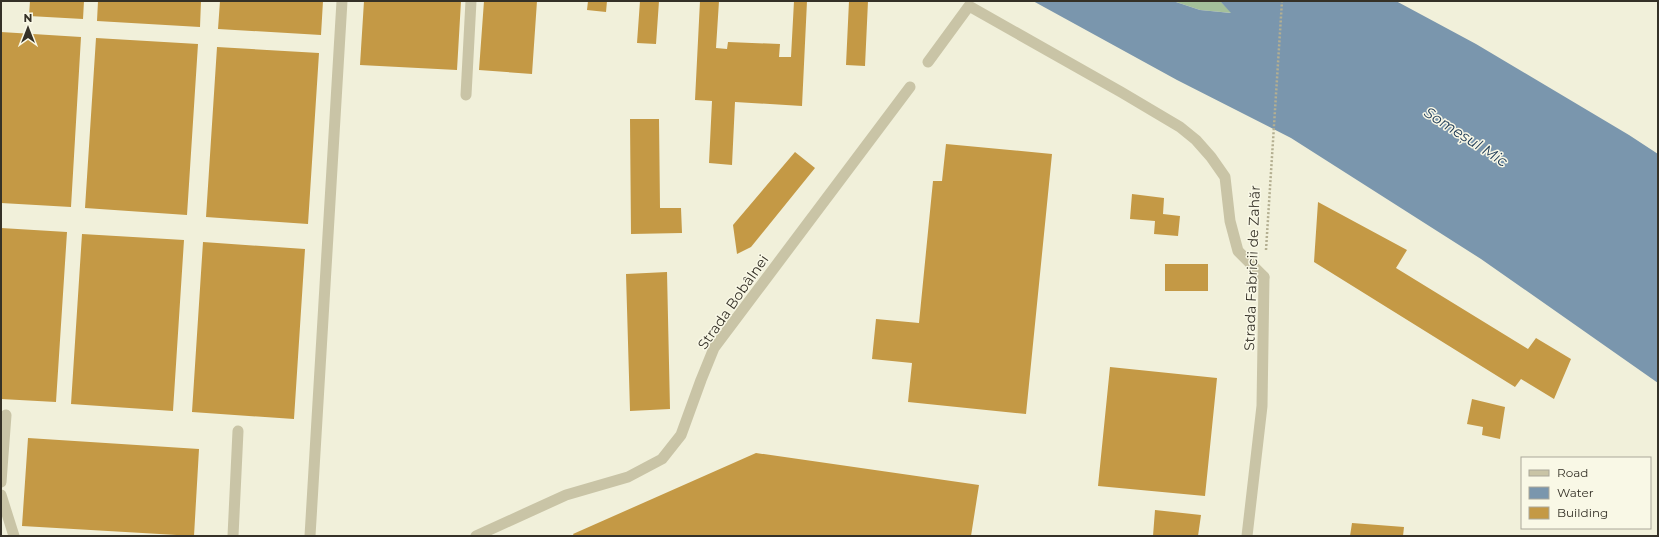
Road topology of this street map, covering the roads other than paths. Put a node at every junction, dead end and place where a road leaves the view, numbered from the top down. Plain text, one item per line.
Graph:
1 (342, 1) edge
2 (471, 1) edge
3 (965, 3) edge
4 (928, 62) dead end
5 (910, 87) dead end
6 (466, 95) dead end
7 (6, 416) dead end
8 (238, 431) dead end
9 (1, 482) edge
10 (1, 495) edge
11 (14, 536) edge
12 (233, 536) edge
13 (308, 536) edge
14 (476, 536) edge
15 (1246, 536) edge

1 - 13 street
2 - 6 street
3 - 4 street
3 - 15 street, Strada Fabricii de Zahăr
5 - 14 street, Strada Bobâlnei
7 - 9 street
8 - 12 street
10 - 11 street

